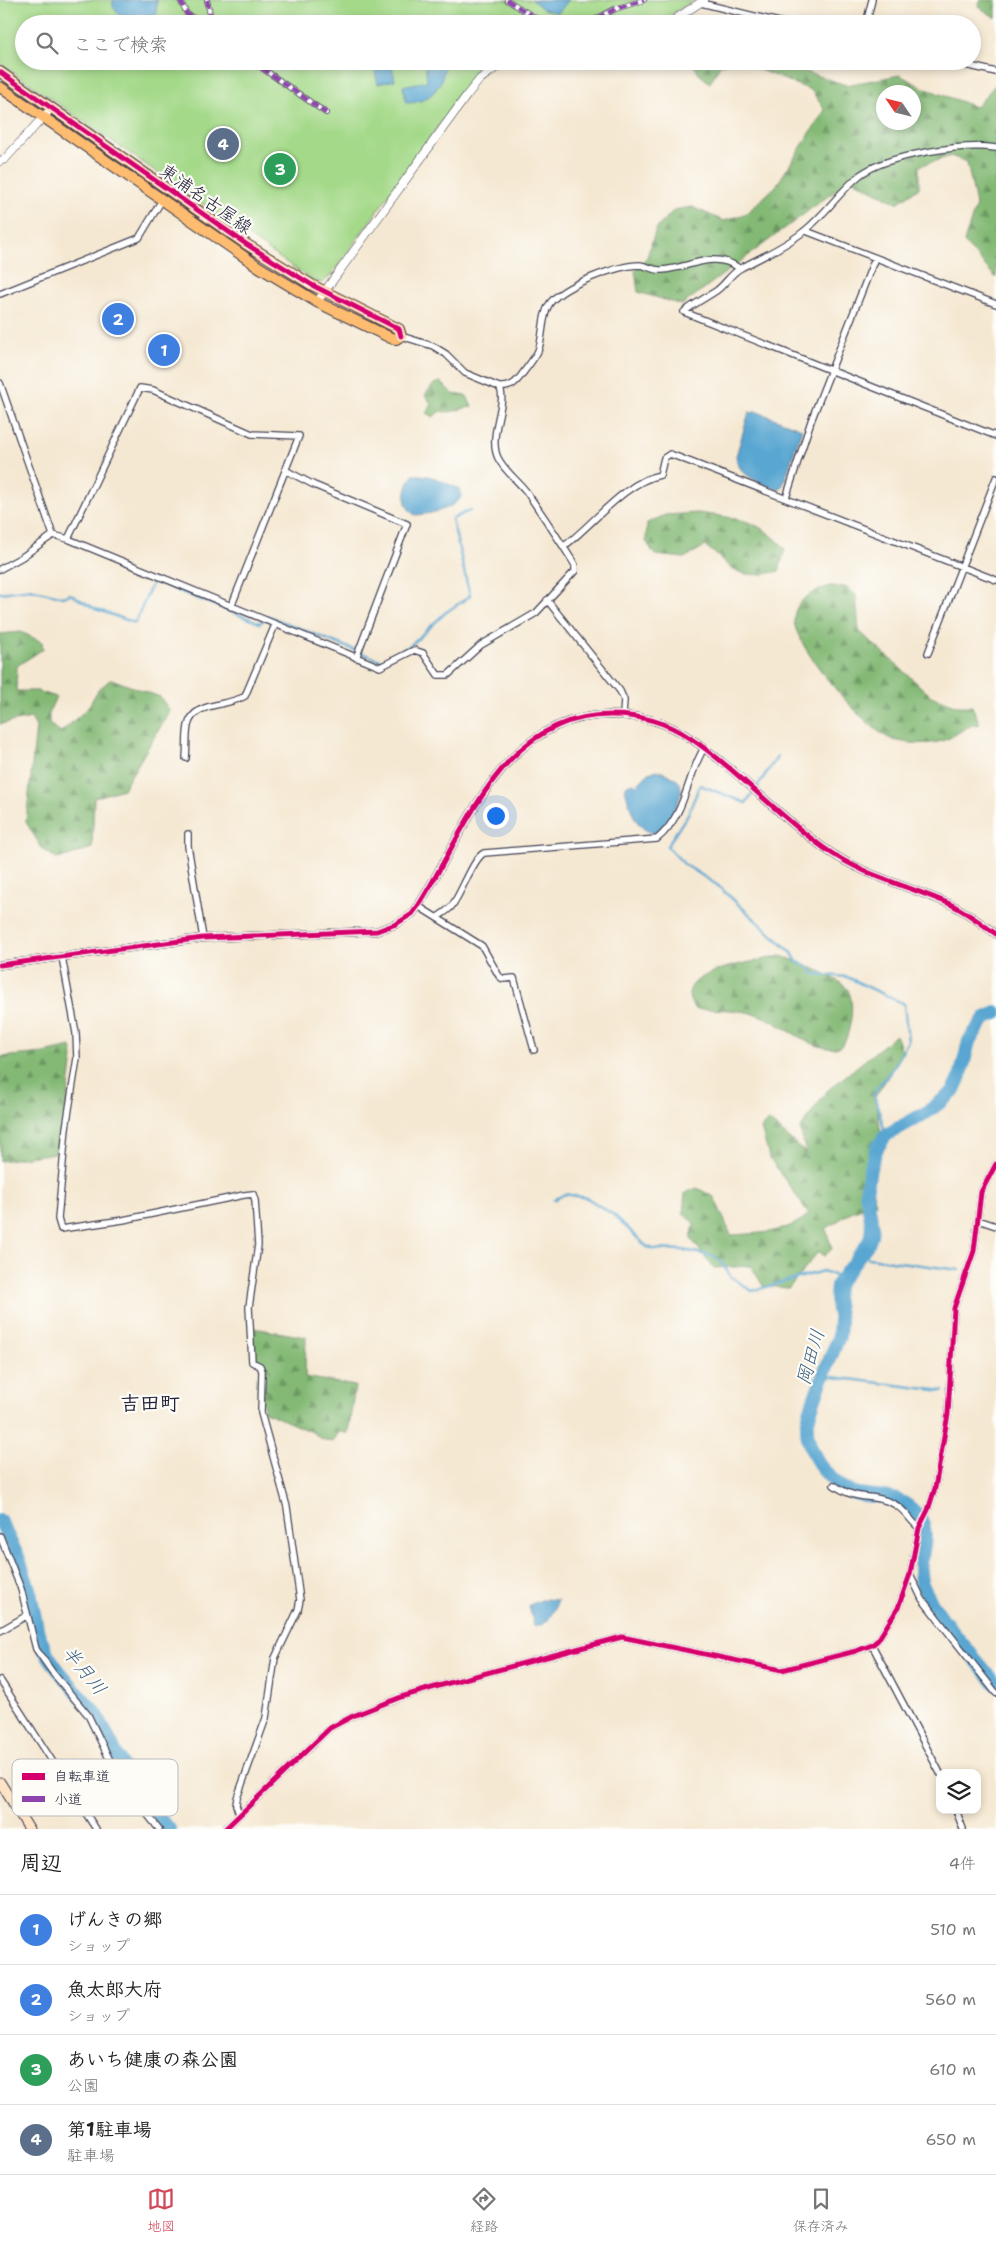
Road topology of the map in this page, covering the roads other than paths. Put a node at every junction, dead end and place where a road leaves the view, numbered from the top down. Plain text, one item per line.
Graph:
1 (180, 0) edge
2 (207, 0) edge
3 (507, 0) edge
4 (644, 0) edge
5 (872, 0) edge
6 (703, 2) edge
7 (188, 15) edge
8 (210, 15) edge
9 (531, 15) edge
10 (604, 15) edge
11 (682, 15) edge
12 (753, 15) edge
13 (868, 15) edge
14 (981, 69) edge
15 (265, 70) edge
16 (492, 70) edge
17 (0, 72) edge
18 (996, 72) edge
19 (0, 87) edge
20 (51, 108) junction
21 (326, 113) dead end
22 (44, 118) junction
23 (996, 148) edge
24 (0, 161) edge
25 (162, 200) junction
26 (806, 231) junction
27 (875, 258) junction
28 (739, 268) junction
29 (325, 292) junction
30 (0, 294) edge
31 (317, 302) junction
32 (996, 304) edge
33 (401, 336) junction
34 (831, 371) junction
35 (0, 383) edge
36 (499, 387) junction
37 (996, 436) edge
38 (285, 470) junction
39 (996, 478) edge
40 (786, 498) junction
41 (53, 535) junction
42 (68, 540) junction
43 (563, 547) junction
44 (963, 566) junction
45 (0, 569) edge
46 (996, 580) edge
47 (547, 600) junction
48 (231, 607) junction
49 (275, 625) junction
50 (928, 653) dead end
51 (356, 658) junction
52 (623, 715) junction
53 (704, 748) junction
54 (186, 758) dead end
55 (188, 834) dead end
56 (418, 906) junction
57 (438, 917) junction
58 (996, 934) edge
59 (203, 938) junction
60 (62, 957) junction
61 (0, 965) edge
62 (534, 1050) dead end
63 (996, 1164) edge
64 (978, 1220) junction
65 (996, 1226) edge
66 (834, 1485) dead end
67 (919, 1527) junction
68 (0, 1536) edge
69 (910, 1574) junction
70 (26, 1616) junction
71 (0, 1631) edge
72 (872, 1645) junction
73 (0, 1680) edge
74 (996, 1693) edge
75 (51, 1759) edge
76 (109, 1759) edge
77 (938, 1769) edge
78 (0, 1782) edge
79 (12, 1801) edge
80 (239, 1814) junction
81 (957, 1814) edge
82 (21, 1816) edge
83 (88, 1816) edge
84 (149, 1816) edge
85 (29, 1829) edge
86 (96, 1829) edge
87 (159, 1829) edge
88 (225, 1829) edge
89 (963, 1829) edge

1 - 7 street
2 - 8 street
3 - 9 street
4 - 10 street
5 - 13 street
6 - 11 street
6 - 12 street
14 - 18 street
15 - 21 street
16 - 29 street
17 - 20 main road, 東浦名古屋線
19 - 22 main road, 東浦名古屋線
20 - 22 street
20 - 29 main road, 東浦名古屋線
22 - 24 street
22 - 25 main road, 東浦名古屋線
23 - 26 street
25 - 30 street
25 - 31 main road, 東浦名古屋線
26 - 27 street
26 - 28 street
27 - 32 street
27 - 34 street
28 - 34 street
28 - 36 street
29 - 31 street
29 - 33 main road, 東浦名古屋線
31 - 33 main road, 東浦名古屋線
33 - 36 street
34 - 37 street
34 - 40 street
35 - 41 street
36 - 43 street
38 - 42 street
38 - 48 street
38 - 51 street
39 - 44 street
40 - 43 street
40 - 44 street
41 - 42 street
41 - 45 street
42 - 48 street
43 - 47 street
44 - 46 street
44 - 50 street
47 - 51 street
47 - 52 street
48 - 49 street
49 - 51 street
49 - 54 street
52 - 53 street
52 - 56 street
53 - 57 street
53 - 58 street
55 - 59 street
56 - 57 street
56 - 59 street
57 - 62 street
59 - 60 street
60 - 61 street
60 - 80 street
63 - 64 street
64 - 65 street
64 - 67 street
66 - 67 street
67 - 69 street
68 - 70 street
69 - 72 street
69 - 74 street
70 - 71 street
70 - 76 street
72 - 77 street
72 - 80 street
73 - 75 street
78 - 79 main road
80 - 88 street
81 - 89 street
82 - 85 main road
83 - 86 street
84 - 87 street

